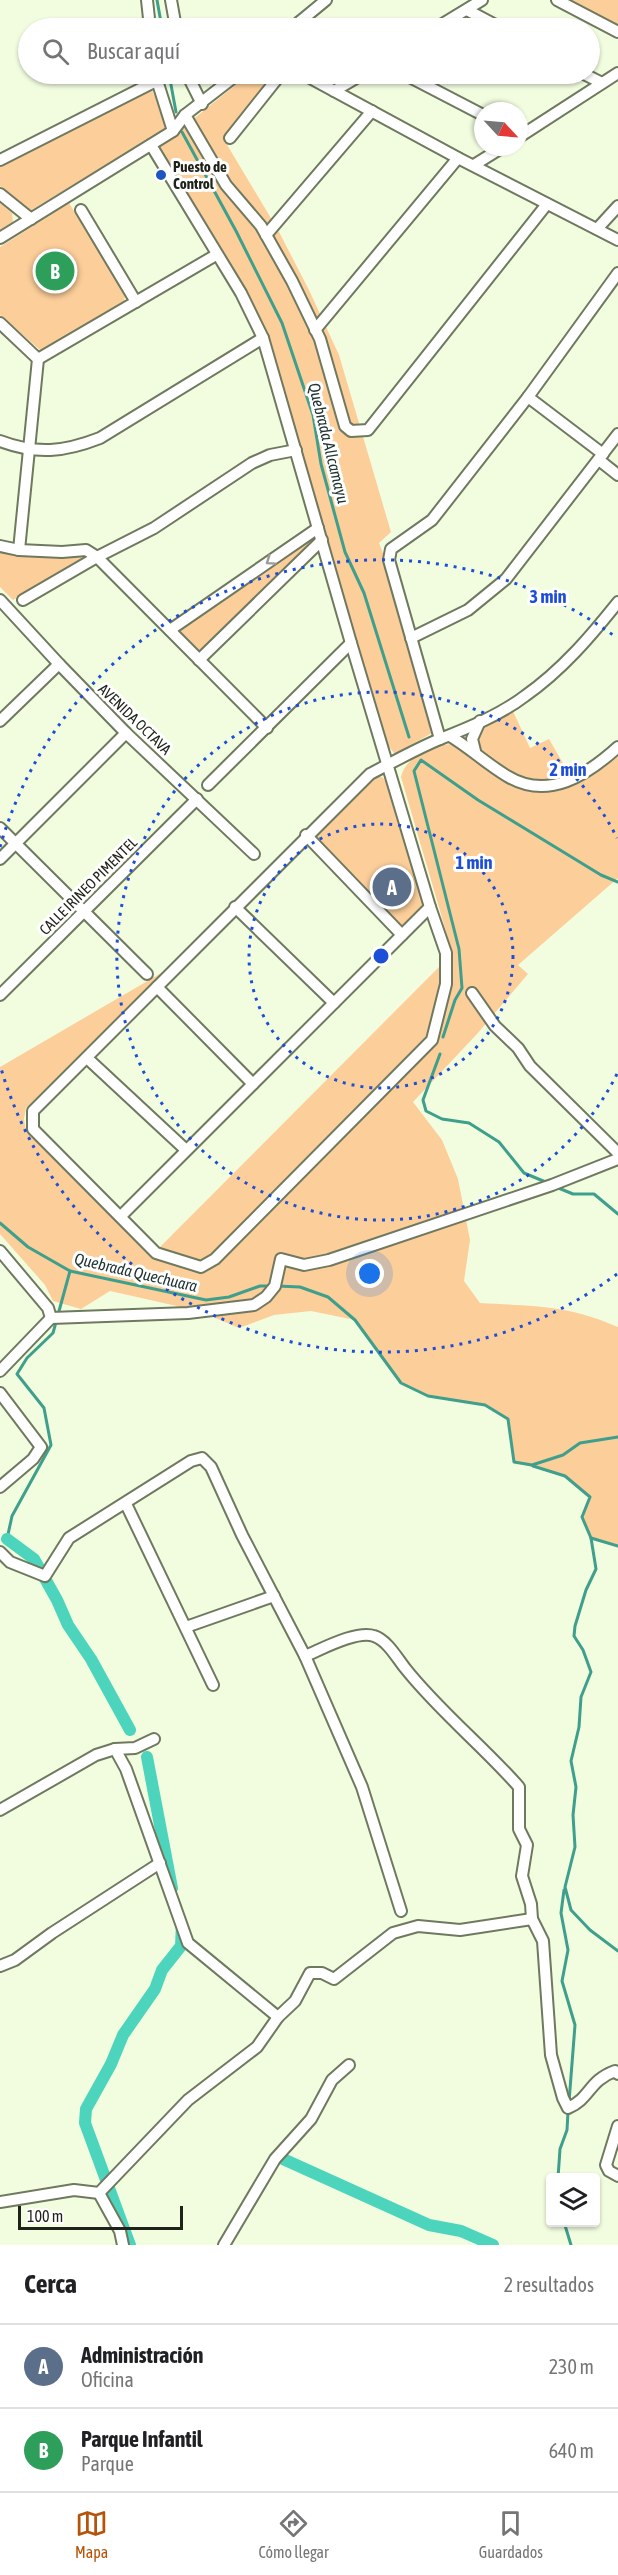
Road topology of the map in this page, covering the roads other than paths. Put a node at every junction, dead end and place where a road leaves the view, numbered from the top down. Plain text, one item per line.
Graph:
1 (147, 0) edge
2 (171, 0) edge
3 (326, 0) edge
4 (482, 0) edge
5 (557, 0) edge
6 (466, 9) junction
7 (149, 18) edge
8 (174, 18) edge
9 (304, 18) edge
10 (452, 18) edge
11 (483, 18) edge
12 (591, 18) edge
13 (600, 23) edge
14 (618, 32) edge
15 (618, 73) edge
16 (602, 83) joint
17 (142, 84) edge
18 (157, 84) edge
19 (192, 84) edge
20 (226, 84) edge
21 (273, 84) edge
22 (321, 84) edge
23 (346, 84) edge
24 (423, 84) edge
25 (334, 91) junction
26 (202, 104) junction
27 (474, 110) edge
28 (372, 111) junction
29 (185, 115) junction
30 (528, 130) edge
31 (173, 131) junction
32 (230, 138) dead end
33 (151, 145) junction
34 (488, 156) edge
35 (458, 158) junction
36 (0, 160) edge
37 (474, 165) junction
38 (0, 194) edge
39 (547, 204) junction
40 (618, 206) edge
41 (81, 210) dead end
42 (31, 219) junction
43 (597, 229) junction
44 (266, 235) junction
45 (0, 238) edge
46 (618, 240) edge
47 (216, 255) junction
48 (618, 273) edge
49 (136, 302) junction
50 (0, 323) edge
51 (315, 330) junction
52 (263, 338) junction
53 (38, 359) junction
54 (528, 397) junction
55 (618, 434) edge
56 (0, 441) edge
57 (30, 450) junction
58 (296, 450) junction
59 (601, 457) junction
60 (618, 475) edge
61 (318, 528) junction
62 (322, 540) junction
63 (0, 546) edge
64 (19, 550) junction
65 (97, 557) junction
66 (23, 600) dead end
67 (618, 602) edge
68 (3, 607) edge
69 (170, 630) junction
70 (411, 638) junction
71 (351, 643) junction
72 (199, 660) junction
73 (59, 664) junction
74 (0, 721) edge
75 (481, 721) junction
76 (267, 728) junction
77 (126, 733) junction
78 (445, 738) junction
79 (618, 747) edge
80 (475, 751) junction
81 (388, 765) junction
82 (208, 785) dead end
83 (197, 799) junction
84 (0, 828) edge
85 (306, 835) junction
86 (15, 843) junction
87 (254, 854) dead end
88 (0, 859) edge
89 (235, 907) junction
90 (430, 907) junction
91 (84, 912) junction
92 (402, 935) junction
93 (147, 974) dead end
94 (157, 987) junction
95 (472, 993) dead end
96 (0, 995) edge
97 (334, 1003) junction
98 (87, 1058) junction
99 (253, 1084) junction
100 (186, 1150) junction
101 (618, 1153) edge
102 (618, 1159) edge
103 (121, 1216) junction
104 (0, 1251) edge
105 (51, 1318) junction
106 (0, 1371) edge
107 (0, 1393) edge
108 (0, 1487) edge
109 (126, 1504) junction
110 (0, 1552) edge
111 (274, 1596) junction
112 (186, 1627) junction
113 (305, 1656) junction
114 (213, 1685) dead end
115 (154, 1739) dead end
116 (115, 1749) junction
117 (0, 1810) edge
118 (160, 1863) junction
119 (401, 1911) dead end
120 (532, 1919) junction
121 (0, 1966) edge
122 (278, 2017) junction
123 (349, 2065) dead end
124 (618, 2074) edge
125 (618, 2126) edge
126 (618, 2176) edge
127 (99, 2193) junction
128 (0, 2202) edge
129 (123, 2245) edge
130 (224, 2245) edge

1 - 7 street
2 - 8 street
3 - 9 street
4 - 6 street
5 - 12 street
6 - 10 street
6 - 11 street
13 - 14 street
15 - 16 street
16 - 30 street
17 - 36 street
18 - 31 street
19 - 26 street
20 - 26 street
21 - 32 street
22 - 25 street
23 - 25 street
24 - 27 street
25 - 28 street
26 - 29 street
28 - 35 street
28 - 44 street
29 - 31 street
29 - 44 street
31 - 33 street
33 - 42 street
33 - 47 street
34 - 37 street
35 - 37 street
35 - 51 street
37 - 39 street
38 - 42 street
39 - 43 street
39 - 51 street
40 - 43 street
41 - 49 street
42 - 45 street
43 - 46 street
44 - 51 street
47 - 49 street
47 - 52 street
48 - 54 street
49 - 53 street
50 - 53 street
52 - 57 street
52 - 58 street
53 - 57 street
54 - 59 street
54 - 70 street
55 - 59 street
56 - 57 street
57 - 64 street
58 - 61 street
58 - 65 street
59 - 60 street
59 - 70 street
61 - 62 street
61 -> 69 street
62 - 71 street
62 - 72 street
63 - 64 street
64 - 65 street
65 - 66 street
65 - 69 street
67 - 75 street
68 - 73 street, AVENIDA OCTAVA
69 - 72 street
70 - 78 street
71 - 76 street
71 - 81 street
72 - 76 street
73 - 74 street
73 - 77 street, AVENIDA OCTAVA
75 - 78 street
75 - 80 street
76 - 82 street
77 - 83 street, AVENIDA OCTAVA
77 - 86 street
78 - 80 street
78 - 81 street
79 - 80 street
81 - 85 street
81 - 90 street
83 - 87 street, AVENIDA OCTAVA
83 - 91 street, CALLE IRINEO PIMENTEL
84 - 86 street
85 - 89 street
85 - 92 street
86 - 88 street
86 - 91 street
89 - 94 street
89 - 97 street
90 - 92 street
90 - 103 street
91 - 93 street
91 - 96 street, CALLE IRINEO PIMENTEL
92 - 97 street
94 - 98 street
94 - 99 street
95 - 101 street
97 - 99 street
98 - 100 street
98 - 103 street
99 - 100 street
100 - 103 street
102 - 105 street
104 - 105 street
105 - 106 street
107 - 108 street
109 - 110 street
109 - 111 street
109 - 112 street
111 - 112 street
111 - 113 street
112 - 114 street
113 - 119 street
113 - 120 street
115 - 116 street
116 - 117 street
116 - 118 street
118 - 121 street
118 - 122 street
120 - 122 street
120 - 124 street
122 - 127 street
123 - 130 street
125 - 126 street
127 - 128 street
127 - 129 street

